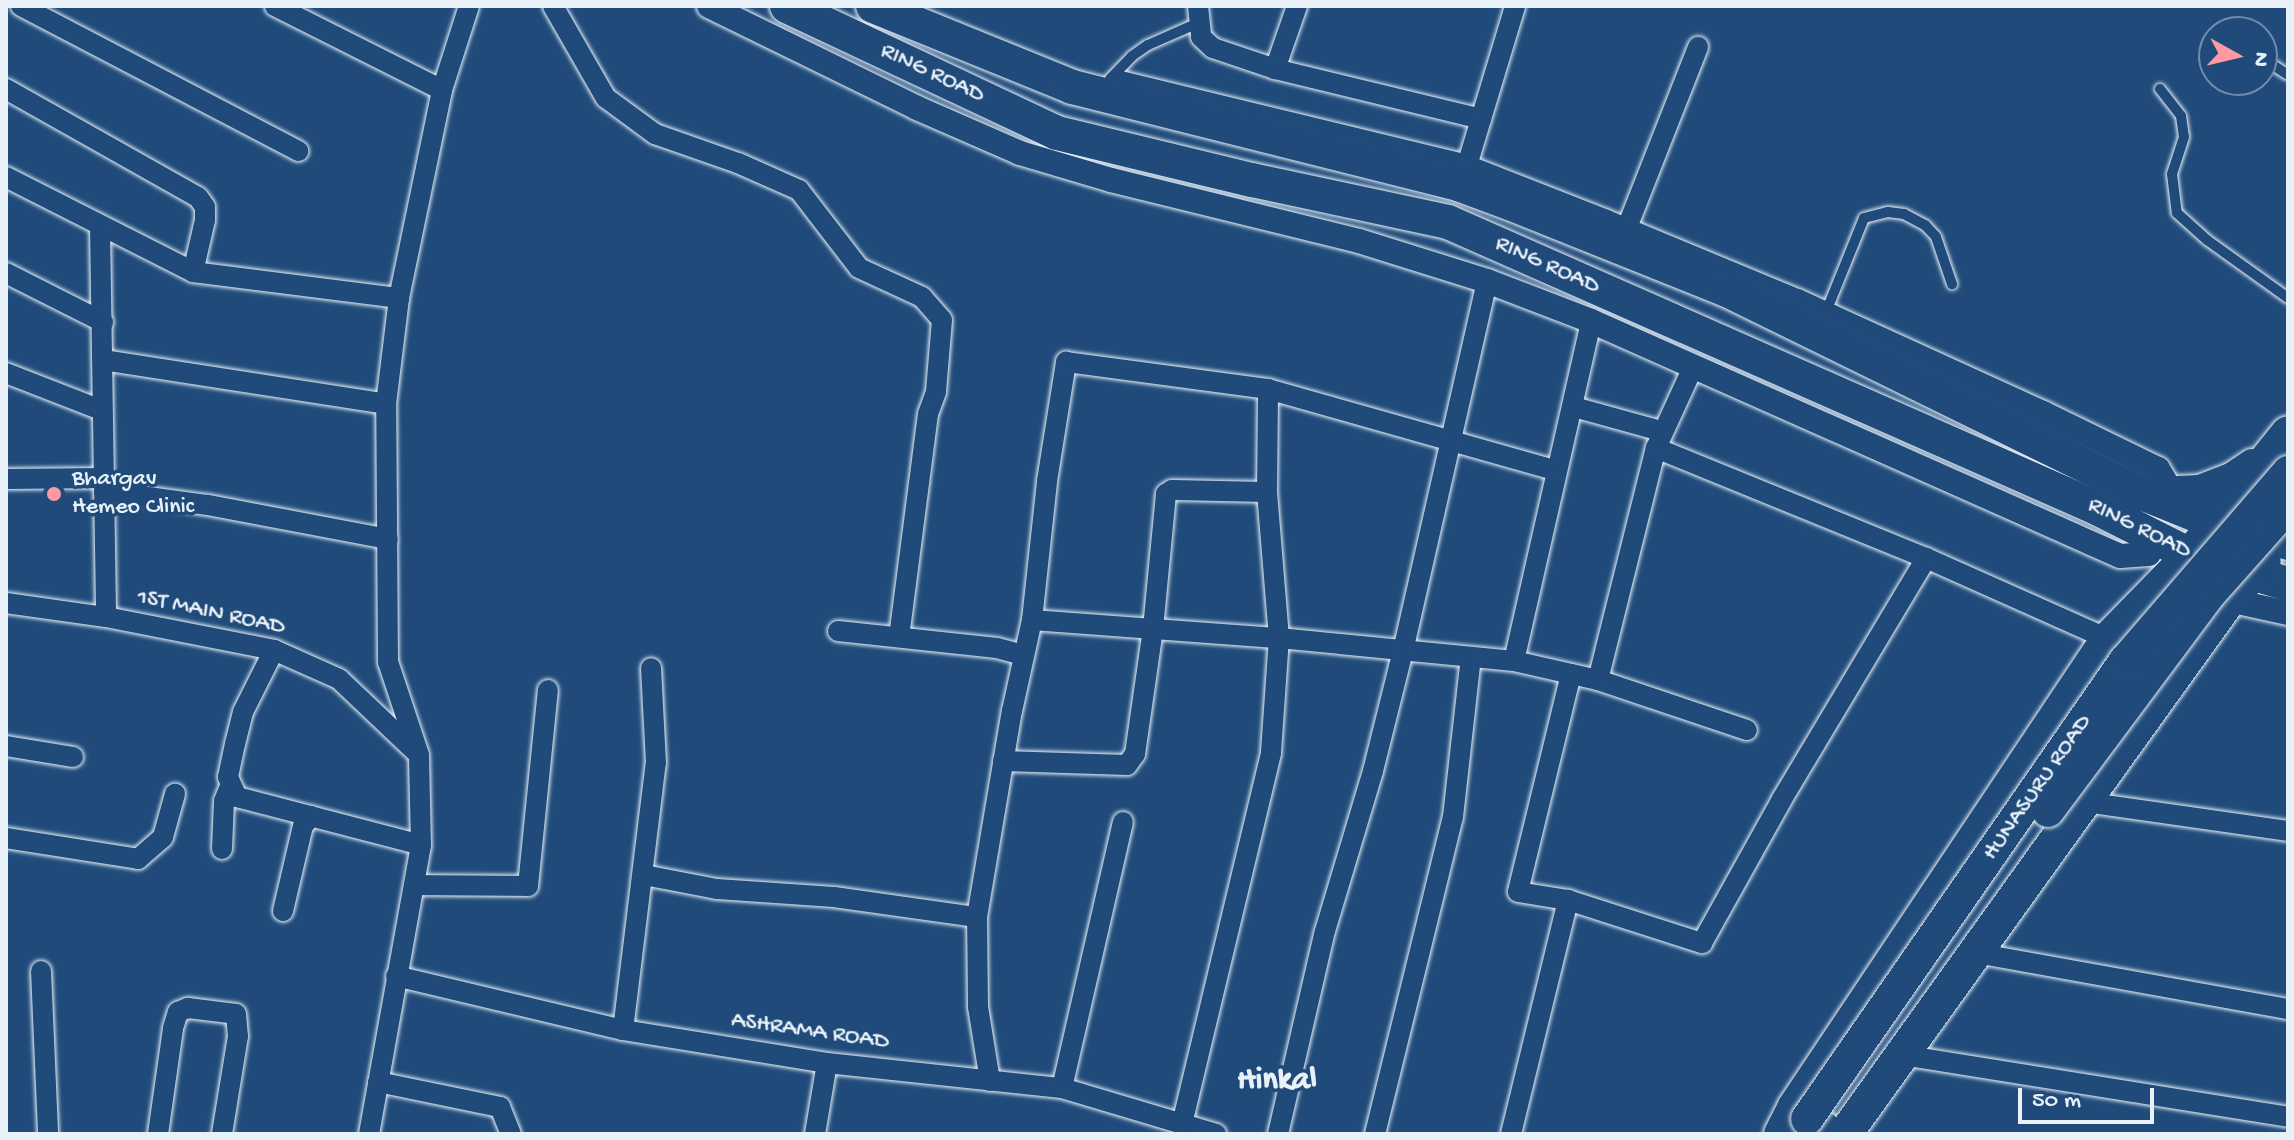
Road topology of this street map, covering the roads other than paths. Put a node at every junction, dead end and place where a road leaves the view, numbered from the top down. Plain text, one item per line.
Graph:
1 (21, 6) edge
2 (275, 6) edge
3 (469, 6) edge
4 (553, 6) edge
5 (709, 6) edge
6 (787, 6) edge
7 (873, 6) edge
8 (913, 6) edge
9 (1297, 6) edge
10 (1515, 6) edge
11 (1198, 15) edge
12 (1698, 47) dead end
13 (1275, 69) junction
14 (1109, 80) junction
15 (6, 89) edge
16 (2160, 89) dead end
17 (442, 90) junction
18 (1481, 119) junction
19 (298, 151) dead end
20 (1463, 176) junction
21 (6, 177) edge
22 (100, 228) junction
23 (1626, 230) junction
24 (193, 272) junction
25 (6, 273) edge
26 (1487, 281) junction
27 (1952, 284) dead end
28 (399, 298) junction
29 (2288, 298) edge
30 (1825, 314) junction
31 (1591, 321) junction
32 (103, 322) junction
33 (103, 360) junction
34 (1693, 367) junction
35 (6, 373) edge
36 (1268, 389) junction
37 (386, 404) junction
38 (1959, 404) junction
39 (1574, 407) junction
40 (2031, 407) junction
41 (101, 410) junction
42 (1658, 440) junction
43 (1451, 441) junction
44 (2283, 453) edge
45 (1554, 470) junction
46 (6, 479) edge
47 (104, 485) junction
48 (1267, 492) junction
49 (2158, 494) junction
50 (2288, 506) edge
51 (2214, 522) junction
52 (388, 539) junction
53 (2285, 539) edge
54 (2142, 540) junction
55 (2190, 555) junction
56 (1926, 558) junction
57 (2253, 575) junction
58 (2288, 584) edge
59 (2148, 597) junction
60 (2229, 600) junction
61 (6, 603) edge
62 (2288, 613) edge
63 (106, 617) junction
64 (1032, 620) junction
65 (1153, 629) junction
66 (838, 631) dead end
67 (899, 637) junction
68 (1279, 638) junction
69 (2108, 639) junction
70 (274, 650) junction
71 (1403, 651) junction
72 (1024, 655) junction
73 (1471, 657) junction
74 (1514, 661) junction
75 (651, 668) dead end
76 (1571, 674) junction
77 (1598, 680) junction
78 (548, 690) dead end
79 (1747, 730) dead end
80 (6, 746) edge
81 (419, 755) junction
82 (73, 757) dead end
83 (1003, 761) junction
84 (231, 784) junction
85 (175, 794) dead end
86 (2085, 802) junction
87 (311, 816) junction
88 (1123, 822) dead end
89 (2288, 831) edge
90 (6, 838) edge
91 (421, 845) junction
92 (222, 849) dead end
93 (644, 875) junction
94 (414, 885) junction
95 (1568, 900) junction
96 (283, 911) dead end
97 (977, 917) junction
98 (1976, 953) junction
99 (41, 971) dead end
100 (396, 976) junction
101 (2288, 1009) edge
102 (623, 1030) junction
103 (1902, 1055) junction
104 (827, 1063) junction
105 (990, 1081) junction
106 (378, 1082) junction
107 (1062, 1088) junction
108 (2288, 1117) edge
109 (1182, 1124) junction
110 (1812, 1130) edge
111 (48, 1134) edge
112 (158, 1134) edge
113 (222, 1134) edge
114 (369, 1134) edge
115 (511, 1134) edge
116 (815, 1134) edge
117 (1216, 1134) edge
118 (1278, 1134) edge
119 (1375, 1134) edge
120 (1511, 1134) edge

1 - 19 street
2 - 17 street
3 - 17 street
4 - 67 street
5 - 26 street
6 - 54 highway, RING ROAD
7 - 20 highway, RING ROAD
8 - 14 street
9 - 13 street
10 - 18 street
11 - 13 street
11 - 14 lane
12 - 23 street
13 - 18 street
14 - 20 street
15 - 24 street
16 - 29 lane
17 - 28 street
18 - 20 street
20 - 23 street
20 - 38 highway, RING ROAD
21 - 22 street
22 - 24 street
22 - 32 street
23 - 30 street
24 - 28 street
25 - 32 street
26 - 31 street
26 - 43 street
27 - 30 lane
28 - 37 street
30 - 40 street
31 - 34 street
31 - 39 street
32 - 33 street
33 - 37 street
33 - 41 street
34 - 42 street
34 - 54 street
35 - 41 street
36 - 43 street
36 - 48 street
36 - 64 street
37 - 52 street
38 - 40 street
38 - 49 highway, RING ROAD
39 - 42 street
39 - 45 street
40 - 49 street
41 - 47 street
42 - 56 street
42 - 77 street
43 - 45 street
43 - 71 street
44 - 49 highway
44 - 51 highway
44 - 110 main road, HUNASURU ROAD, bridge
45 - 74 street
46 - 47 street
47 - 52 street
47 - 63 street
48 - 65 street
48 - 68 street
49 - 51 highway, RING ROAD
50 - 110 main road, HUNASURU ROAD, bridge
51 - 53 highway, RING ROAD
51 - 55 highway
52 - 81 street
53 - 57 highway
54 - 55 highway, RING ROAD
54 - 59 highway
55 - 57 highway, RING ROAD
55 - 59 highway
56 - 69 street
56 - 95 street
57 - 58 highway, RING ROAD
57 - 60 highway
59 - 69 highway
60 - 62 street
60 - 86 highway
61 - 63 street, 1ST MAIN ROAD
63 - 70 street, 1ST MAIN ROAD
64 - 65 street
64 - 72 street
65 - 68 street
65 - 83 street
66 - 67 street
67 - 72 street
68 - 71 street
68 - 109 street
69 - 110 highway
70 - 81 street, 1ST MAIN ROAD
70 - 84 street
71 - 73 street
71 - 118 street
72 - 83 street
73 - 74 street
73 - 119 street
74 - 76 street
75 - 93 street
76 - 77 street
76 - 95 street
77 - 79 street
78 - 94 street
80 - 82 street
81 - 91 street
83 - 97 street
84 - 87 street
84 - 92 street
85 - 90 street
86 - 89 street
86 - 98 highway
87 - 91 street
87 - 96 street
88 - 107 street
91 - 94 street
93 - 97 street
93 - 102 street
94 - 100 street
95 - 120 street
97 - 105 street
98 - 101 street
98 - 103 highway
99 - 111 street
100 - 102 street, ASHRAMA ROAD
100 - 106 street
102 - 104 street, ASHRAMA ROAD
103 - 108 street
103 - 110 highway
104 - 105 street, ASHRAMA ROAD
104 - 116 street
105 - 107 street, ASHRAMA ROAD
106 - 114 street
106 - 115 street
107 - 109 street, ASHRAMA ROAD
109 - 117 street, ASHRAMA ROAD
112 - 113 street

